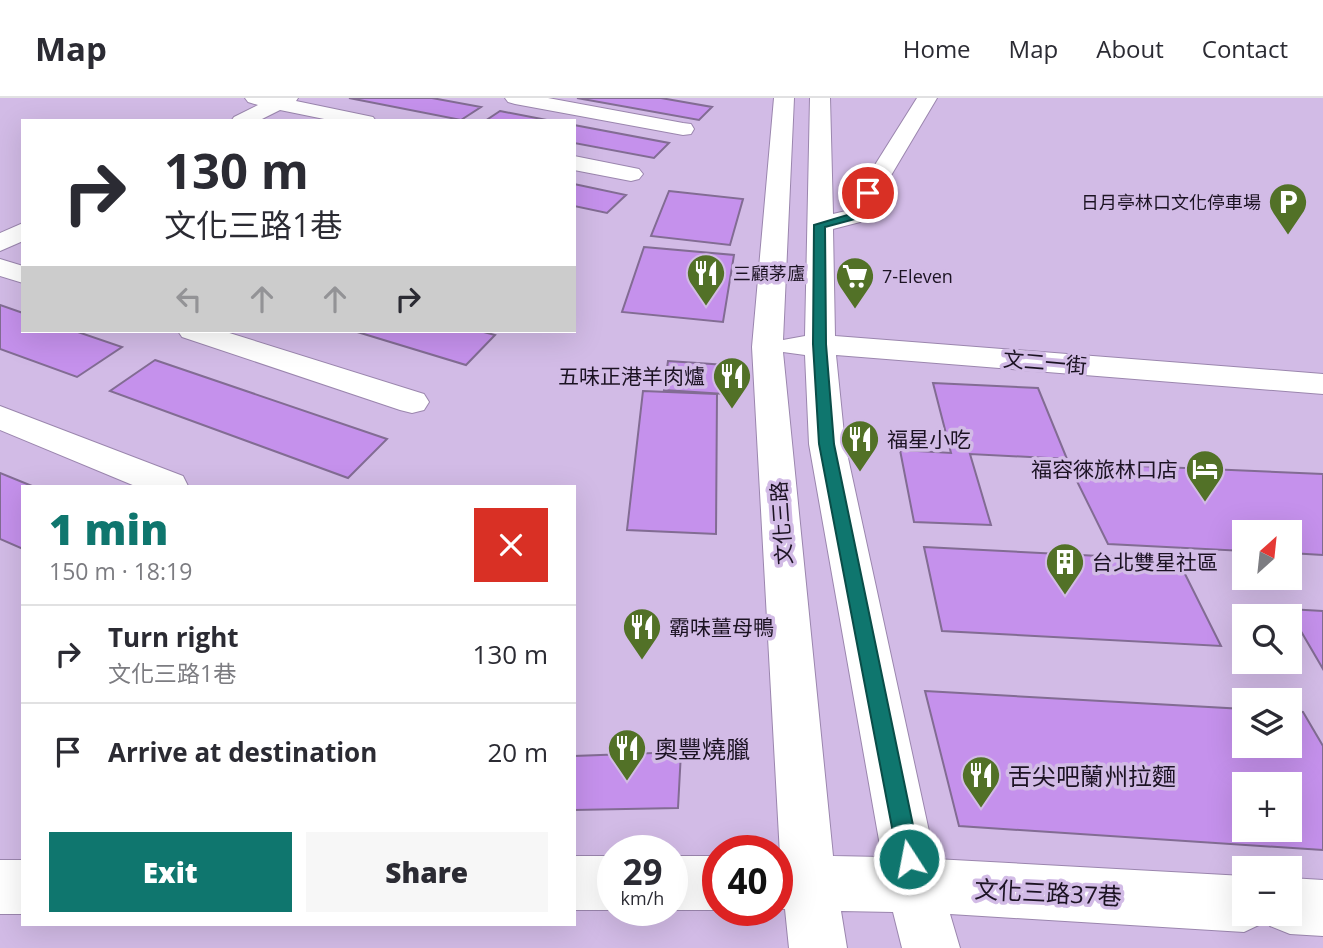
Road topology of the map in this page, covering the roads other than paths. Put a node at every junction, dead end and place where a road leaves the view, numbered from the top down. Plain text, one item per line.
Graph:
1 (254, 98) edge
2 (515, 98) edge
3 (784, 98) edge
4 (820, 98) edge
5 (927, 98) edge
6 (283, 100) edge
7 (245, 119) edge
8 (358, 119) edge
9 (683, 129) dead end
10 (576, 163) edge
11 (631, 174) dead end
12 (820, 225) junction
13 (21, 232) edge
14 (0, 243) edge
15 (0, 267) edge
16 (21, 274) edge
17 (199, 333) edge
18 (820, 344) junction
19 (767, 347) junction
20 (1323, 384) edge
21 (412, 402) dead end
22 (0, 417) edge
23 (168, 485) edge
24 (791, 835) edge
25 (793, 882) edge
26 (576, 883) edge
27 (597, 883) edge
28 (914, 885) junction
29 (0, 887) edge
30 (21, 887) edge
31 (1232, 903) edge
32 (1302, 907) edge
33 (1323, 908) edge
34 (818, 948) edge
35 (931, 948) edge

1 - 6 street
2 - 9 street
3 - 19 street, 文化三路
4 - 12 street
5 - 12 street
6 - 7 street
6 - 8 street
10 - 11 street
12 - 18 street
13 - 14 street
15 - 16 street
17 - 21 street
18 - 19 street, 文二一街
18 - 20 street, 文二一街
18 - 28 street
19 - 24 street, 文化三路
22 - 23 street
25 - 28 street, 文化三路37巷
25 - 34 street, 文化三路
26 - 27 street
28 - 31 street, 文化三路37巷
28 - 35 street
29 - 30 street
32 - 33 street

